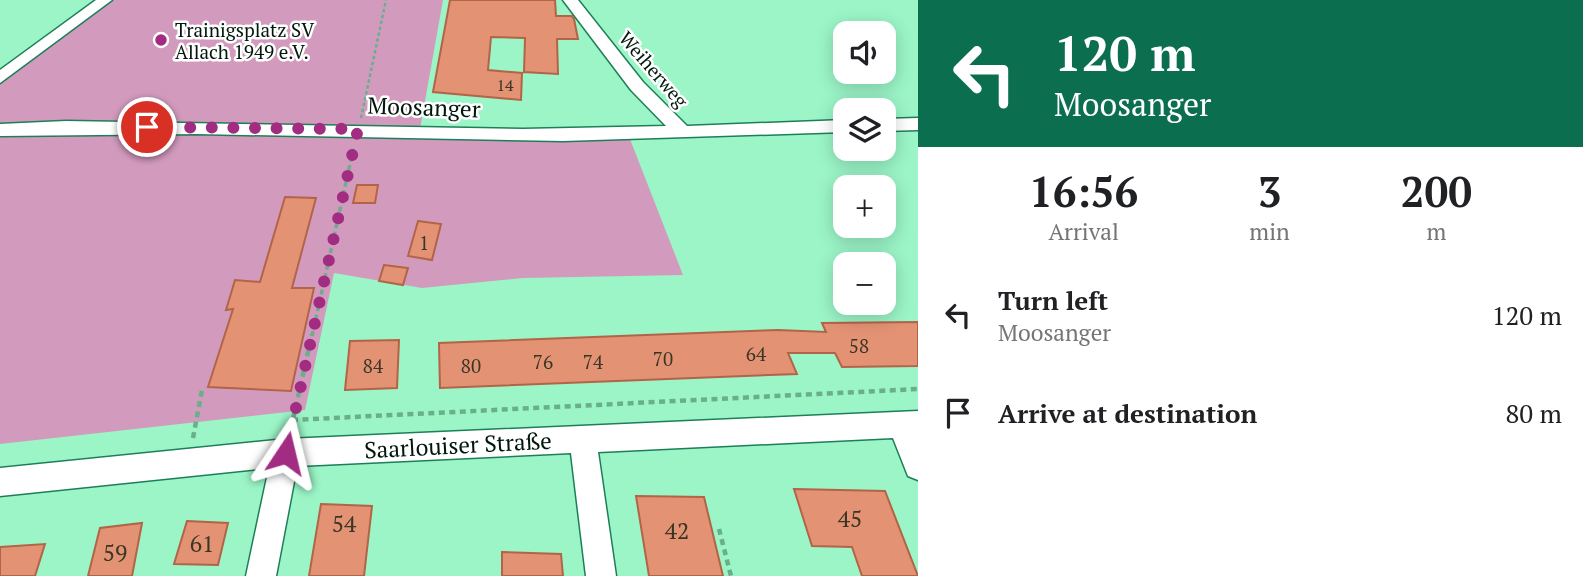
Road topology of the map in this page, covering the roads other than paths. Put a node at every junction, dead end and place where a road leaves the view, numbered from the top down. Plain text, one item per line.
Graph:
1 (105, 0) edge
2 (570, 0) edge
3 (0, 78) edge
4 (918, 124) edge
5 (896, 125) edge
6 (833, 126) edge
7 (0, 130) edge
8 (681, 131) junction
9 (909, 424) edge
10 (583, 439) junction
11 (286, 453) junction
12 (918, 466) edge
13 (0, 482) edge
14 (261, 576) edge
15 (601, 576) edge

1 - 3 street
2 - 8 street, Weiherweg
4 - 5 street
6 - 8 street, Moosanger
7 - 8 street, Moosanger
9 - 10 street, Saarlouiser Straße
9 - 12 street
10 - 11 street, Saarlouiser Straße
10 - 15 street
11 - 13 street, Saarlouiser Straße
11 - 14 street

